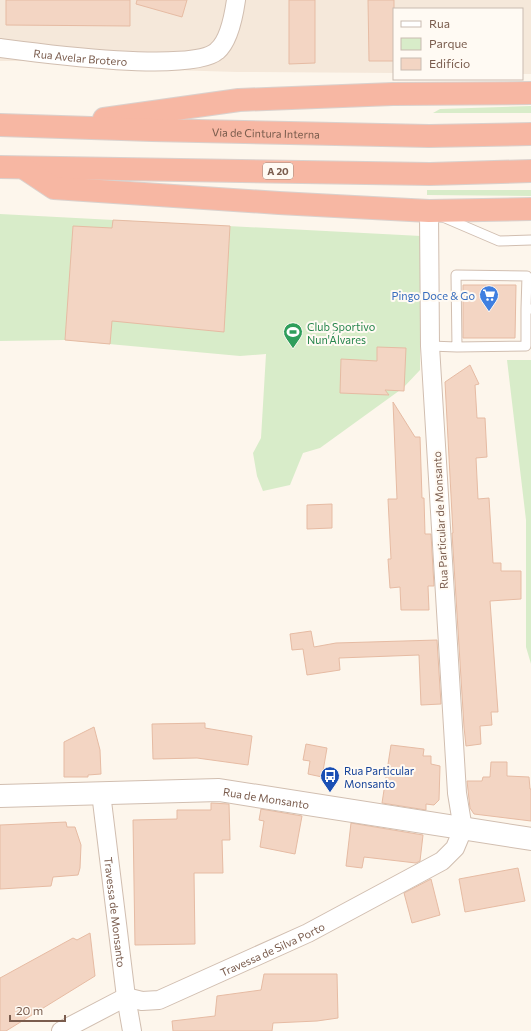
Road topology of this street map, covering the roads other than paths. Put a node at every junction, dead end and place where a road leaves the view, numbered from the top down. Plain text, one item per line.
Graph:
1 (236, 0) edge
2 (0, 48) edge
3 (531, 93) edge
4 (0, 125) edge
5 (50, 127) junction
6 (531, 134) edge
7 (0, 167) edge
8 (24, 168) junction
9 (531, 171) edge
10 (531, 209) edge
11 (429, 211) junction
12 (531, 240) edge
13 (528, 309) edge
14 (430, 346) junction
15 (528, 346) edge
16 (457, 347) junction
17 (101, 793) junction
18 (0, 796) edge
19 (463, 829) junction
20 (531, 839) edge
21 (126, 997) junction
22 (61, 1031) edge
23 (132, 1031) edge

1 - 2 street, Rua Avelar Brotero
3 - 5 highway
4 - 5 highway, Via de Cintura Interna
5 - 6 highway, Via de Cintura Interna
7 - 8 highway, A 20
8 - 9 highway, A 20
8 - 11 highway
10 - 11 highway
11 - 12 lane
11 - 14 street, Rua Particular de Monsanto
13 - 15 lane
13 - 16 lane
14 - 16 lane
14 - 19 street, Rua Particular de Monsanto
15 - 16 lane
17 - 18 street, Rua de Monsanto
17 - 19 street, Rua de Monsanto
17 - 21 street, Travessa de Monsanto
19 - 20 street, Rua de Monsanto
19 - 21 street, Travessa de Silva Porto
21 - 22 street
21 - 23 street, Travessa de Monsanto

